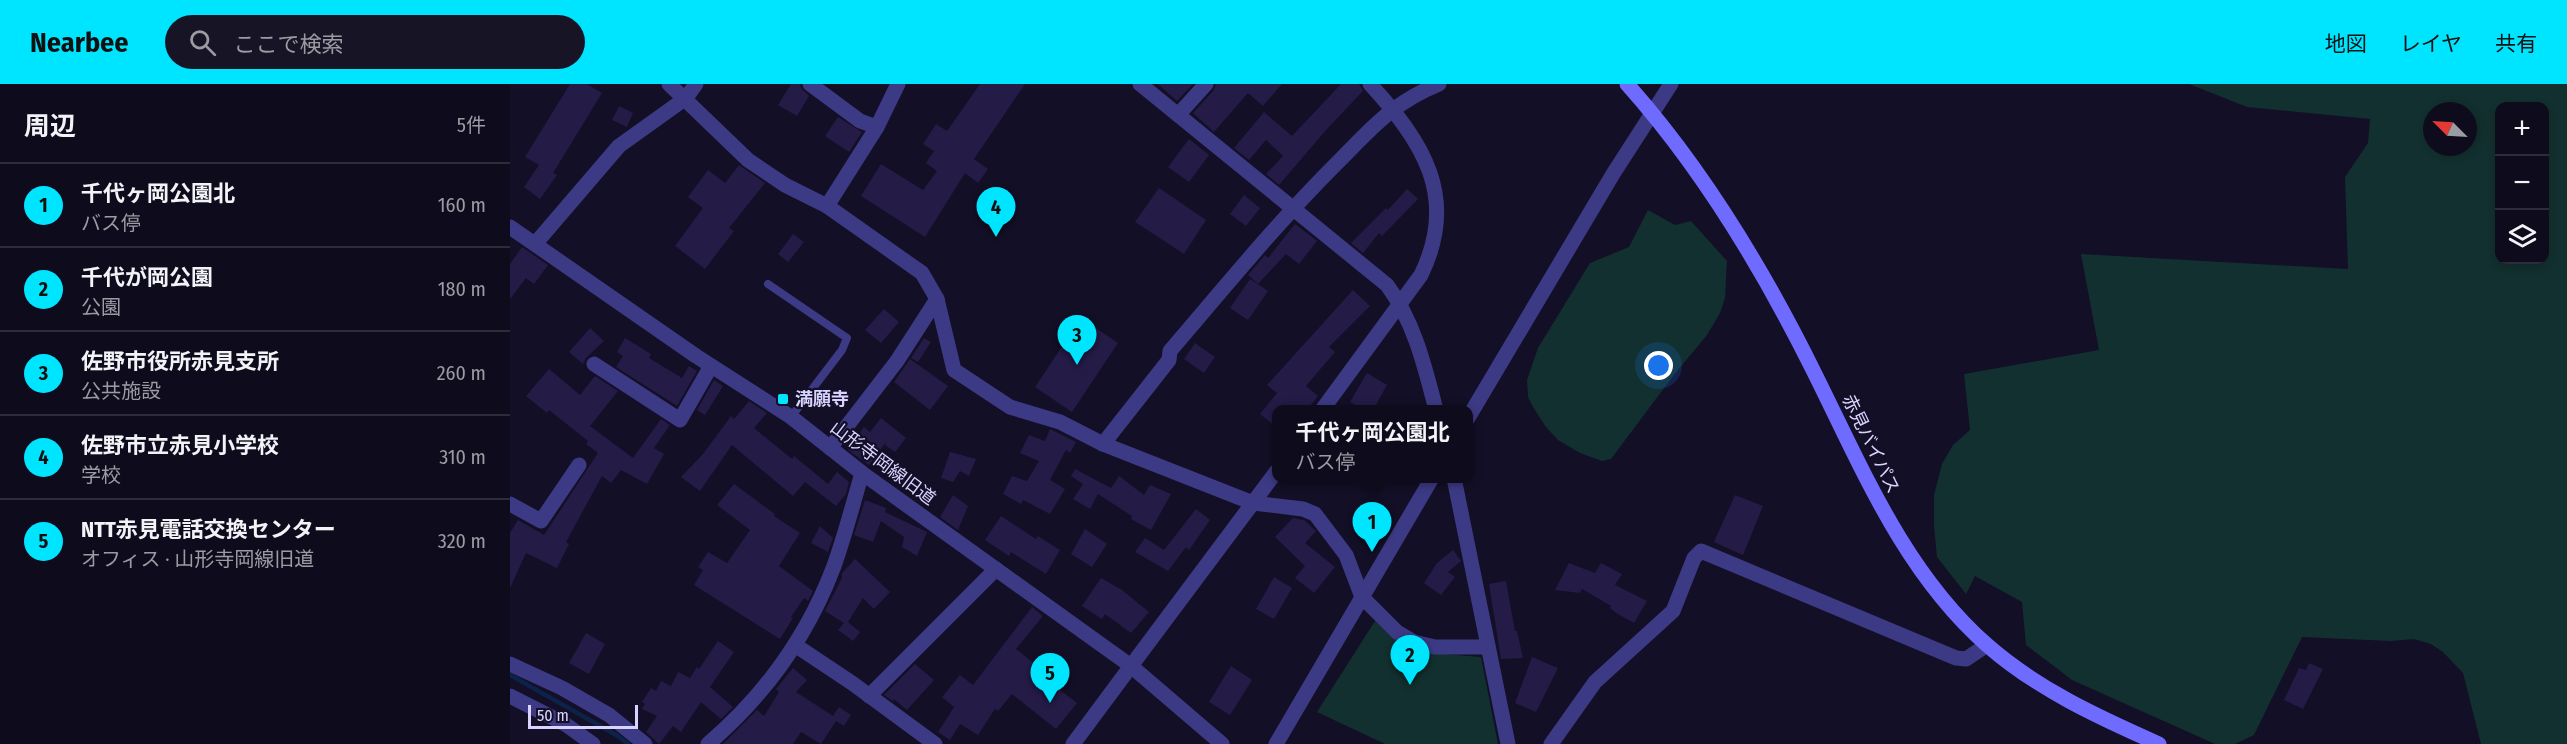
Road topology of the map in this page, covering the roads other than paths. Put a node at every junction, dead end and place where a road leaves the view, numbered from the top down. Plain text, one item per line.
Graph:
1 (669, 84) edge
2 (696, 84) edge
3 (810, 84) edge
4 (898, 84) edge
5 (1140, 84) edge
6 (1206, 84) edge
7 (1370, 84) edge
8 (1439, 84) edge
9 (1627, 84) edge
10 (1671, 84) edge
11 (686, 98) junction
12 (1392, 108) junction
13 (1652, 112) junction
14 (1178, 115) junction
15 (877, 128) junction
16 (827, 206) junction
17 (1292, 208) junction
18 (510, 227) edge
19 (535, 244) junction
20 (768, 284) dead end
21 (937, 299) junction
22 (1401, 303) junction
23 (594, 364) dead end
24 (711, 366) junction
25 (1326, 405) edge
26 (1435, 405) edge
27 (1473, 409) edge
28 (791, 417) junction
29 (1103, 444) junction
30 (830, 448) junction
31 (579, 465) dead end
32 (862, 473) junction
33 (1272, 477) edge
34 (1429, 483) edge
35 (1455, 483) edge
36 (1252, 503) junction
37 (510, 504) edge
38 (996, 569) junction
39 (1362, 597) junction
40 (795, 645) junction
41 (1987, 645) junction
42 (1488, 647) junction
43 (510, 664) edge
44 (1131, 666) junction
45 (510, 696) edge
46 (869, 696) junction
47 (593, 744) edge
48 (645, 744) edge
49 (708, 744) edge
50 (935, 744) edge
51 (1073, 744) edge
52 (1222, 744) edge
53 (1276, 744) edge
54 (1508, 744) edge
55 (1551, 744) edge
56 (2159, 744) edge

1 - 11 street
2 - 11 street
3 - 15 street
4 - 15 street
5 - 14 street
6 - 14 street
7 - 12 street
8 - 12 street
9 - 13 main road, 赤見バイパス
10 - 13 street
11 - 16 street
11 - 19 street
12 - 17 street
12 - 22 street
13 - 27 street
13 - 41 main road, 赤見バイパス
14 - 17 street
15 - 16 street
16 - 21 street
17 - 22 street
17 - 29 street
18 - 19 street, 山形寺岡線旧道
19 - 24 street, 山形寺岡線旧道
20 - 28 lane
21 - 29 street
21 - 30 street
22 - 25 street
22 - 26 street
23 - 24 street
24 - 28 street, 山形寺岡線旧道
28 - 30 street, 山形寺岡線旧道
29 - 36 street
30 - 32 street, 山形寺岡線旧道
31 - 37 street
32 - 38 street, 山形寺岡線旧道
32 - 40 street
33 - 36 street
34 - 39 street
35 - 42 street
36 - 39 street
36 - 44 street
38 - 44 street, 山形寺岡線旧道
38 - 46 street
39 - 42 street
39 - 53 street
40 - 46 street
40 - 49 street
41 - 55 street
41 - 56 main road, 赤見バイパス
42 - 54 street
43 - 48 street
44 - 51 street
44 - 52 street, 山形寺岡線旧道
45 - 47 street
46 - 50 street

